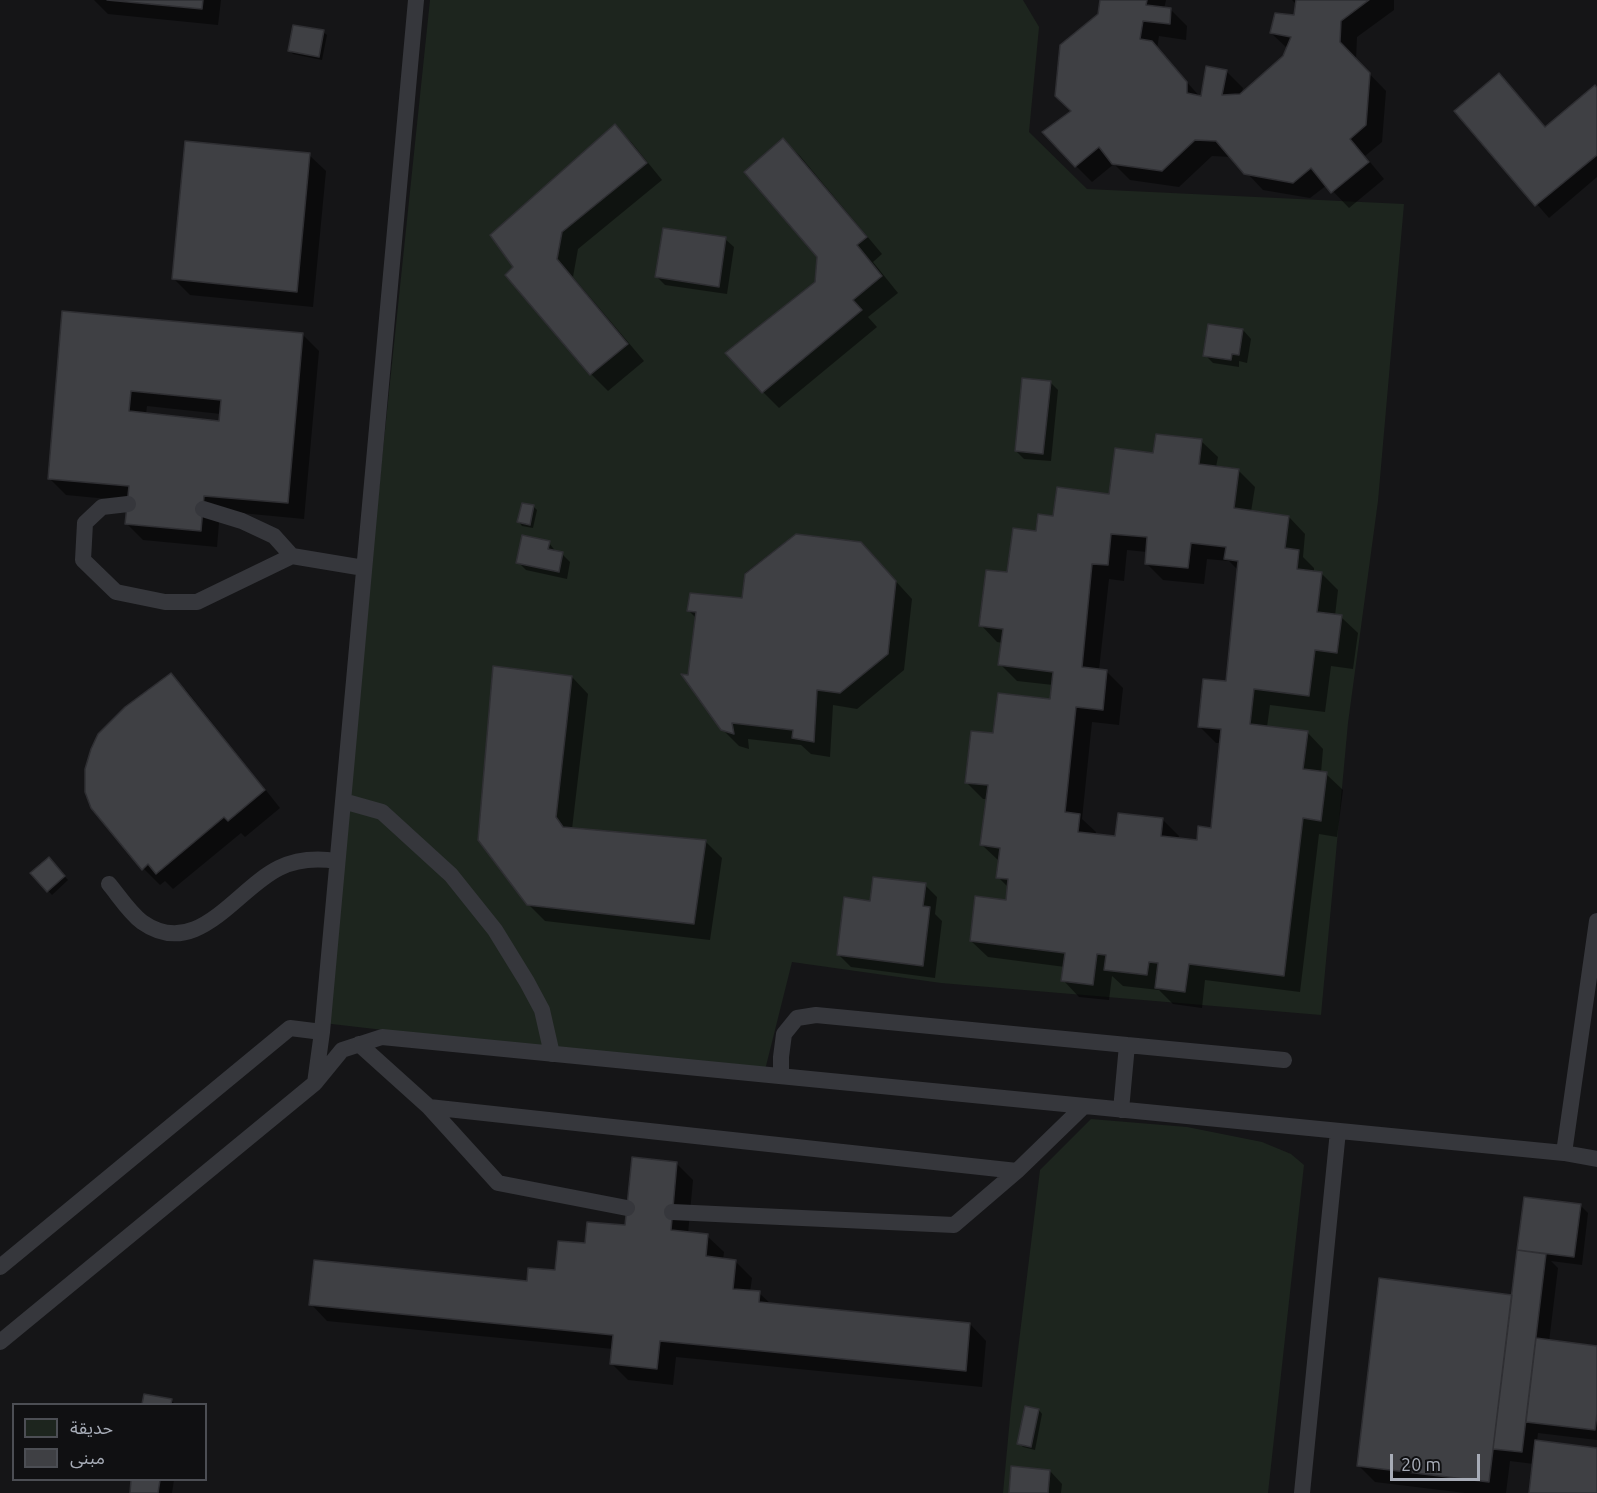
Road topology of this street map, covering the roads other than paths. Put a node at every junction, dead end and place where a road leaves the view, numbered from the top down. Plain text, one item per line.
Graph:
1 (416, 0) edge
2 (128, 504) dead end
3 (203, 509) dead end
4 (292, 556) junction
5 (364, 568) junction
6 (343, 801) junction
7 (337, 861) junction
8 (109, 884) dead end
9 (1597, 921) edge
10 (322, 1032) junction
11 (359, 1044) junction
12 (1127, 1045) junction
13 (552, 1054) junction
14 (1284, 1060) dead end
15 (781, 1076) junction
16 (315, 1083) junction
17 (1084, 1106) junction
18 (429, 1107) junction
19 (1120, 1110) junction
20 (1338, 1131) junction
21 (1564, 1153) junction
22 (1597, 1159) edge
23 (1017, 1171) junction
24 (627, 1208) dead end
25 (672, 1212) dead end
26 (0, 1267) edge
27 (0, 1342) edge
28 (1302, 1493) edge

1 - 5 lane
2 - 4 lane
3 - 4 lane
4 - 5 lane
5 - 6 lane
6 - 7 lane
6 - 13 lane
7 - 8 lane
7 - 10 lane
9 - 21 lane
10 - 16 lane
10 - 26 lane
11 - 13 lane
11 - 16 lane
11 - 18 lane
12 - 14 lane
12 - 15 lane
12 - 19 lane
13 - 15 lane
15 - 17 lane
16 - 27 lane
17 - 19 lane
17 - 23 lane
18 - 23 lane
18 - 24 lane
19 - 20 lane
20 - 21 lane
20 - 28 lane
21 - 22 lane
23 - 25 lane

